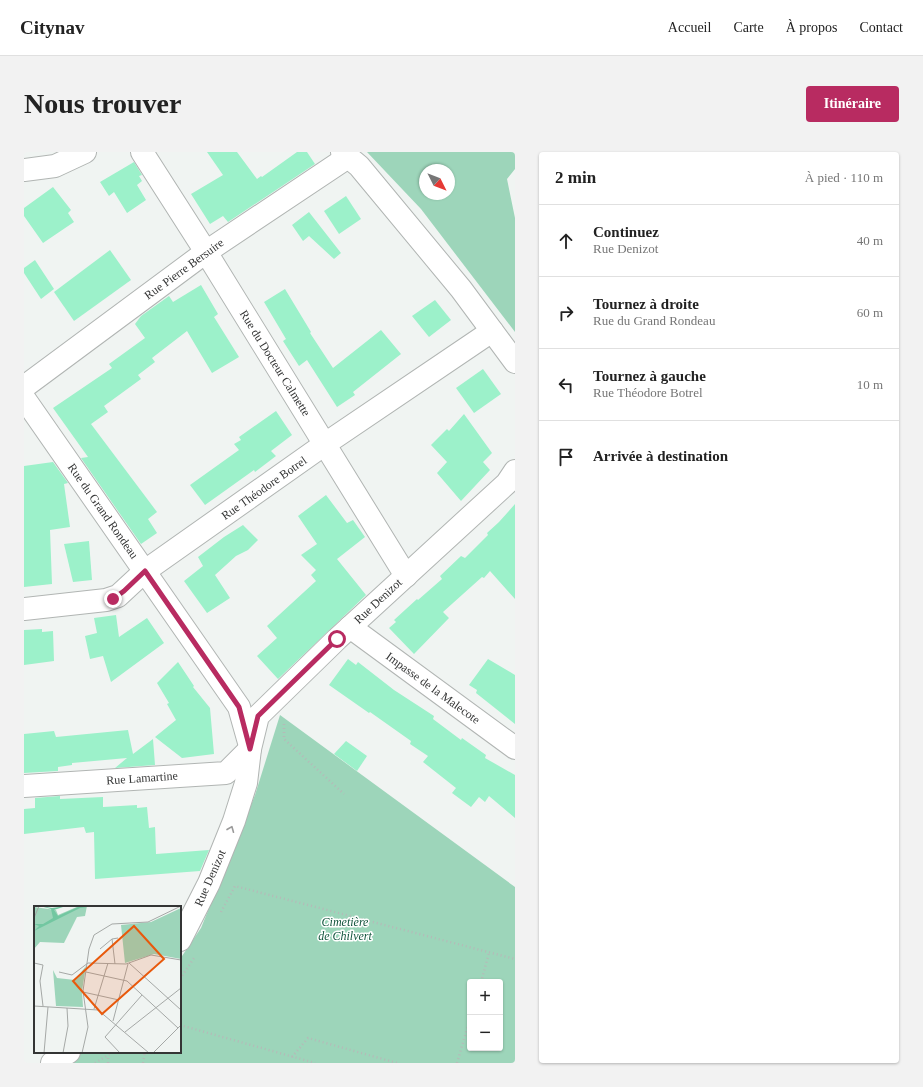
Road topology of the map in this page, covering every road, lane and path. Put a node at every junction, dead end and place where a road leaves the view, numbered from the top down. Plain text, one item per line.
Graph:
1 (85, 152) edge
2 (142, 152) edge
3 (345, 154) edge
4 (24, 170) edge
5 (206, 252) junction
6 (492, 331) junction
7 (515, 362) edge
8 (24, 387) edge
9 (24, 398) edge
10 (325, 444) junction
11 (515, 471) edge
12 (145, 571) junction
13 (406, 576) junction
14 (24, 609) edge
15 (350, 627) junction
16 (284, 724) dead end
17 (515, 748) edge
18 (250, 749) junction
19 (24, 786) edge
20 (344, 794) dead end
21 (221, 913) dead end
22 (189, 946) edge
23 (489, 953) junction
24 (515, 959) edge
25 (181, 975) edge
26 (481, 979) edge
27 (181, 1025) edge
28 (467, 1029) edge
29 (67, 1053) edge
30 (111, 1053) edge
31 (145, 1053) edge
32 (108, 1055) junction
33 (292, 1057) junction
34 (52, 1063) edge
35 (95, 1063) edge
36 (108, 1063) edge
37 (143, 1063) edge
38 (315, 1063) edge
39 (397, 1063) edge
40 (457, 1063) edge

1 - 4 street
2 - 5 street, Rue du Docteur Calmette
3 - 5 street, Rue Pierre Bersuire
3 - 6 street
5 - 8 street, Rue Pierre Bersuire
5 - 10 street, Rue du Docteur Calmette
6 - 7 street
6 - 10 street, Rue Théodore Botrel
9 - 12 street, Rue du Grand Rondeau
10 - 12 street, Rue Théodore Botrel
10 - 13 street, Rue du Docteur Calmette
11 - 13 street, Rue Denizot
12 - 14 street, Rue Théodore Botrel
12 - 18 street, Rue du Grand Rondeau
13 - 15 street, Rue Denizot
15 - 17 street, Impasse de la Malecote
15 - 18 street, Rue Denizot
16 - 20 path
18 - 19 street, Rue Lamartine
22 -> 18 street, Rue Denizot
21 - 23 path
22 - 25 path
23 - 24 path
23 - 26 path
27 - 33 path
28 - 40 path
29 - 34 street
30 - 32 path
31 - 37 path
32 - 35 path
32 - 36 path
33 - 38 path
33 - 39 path

